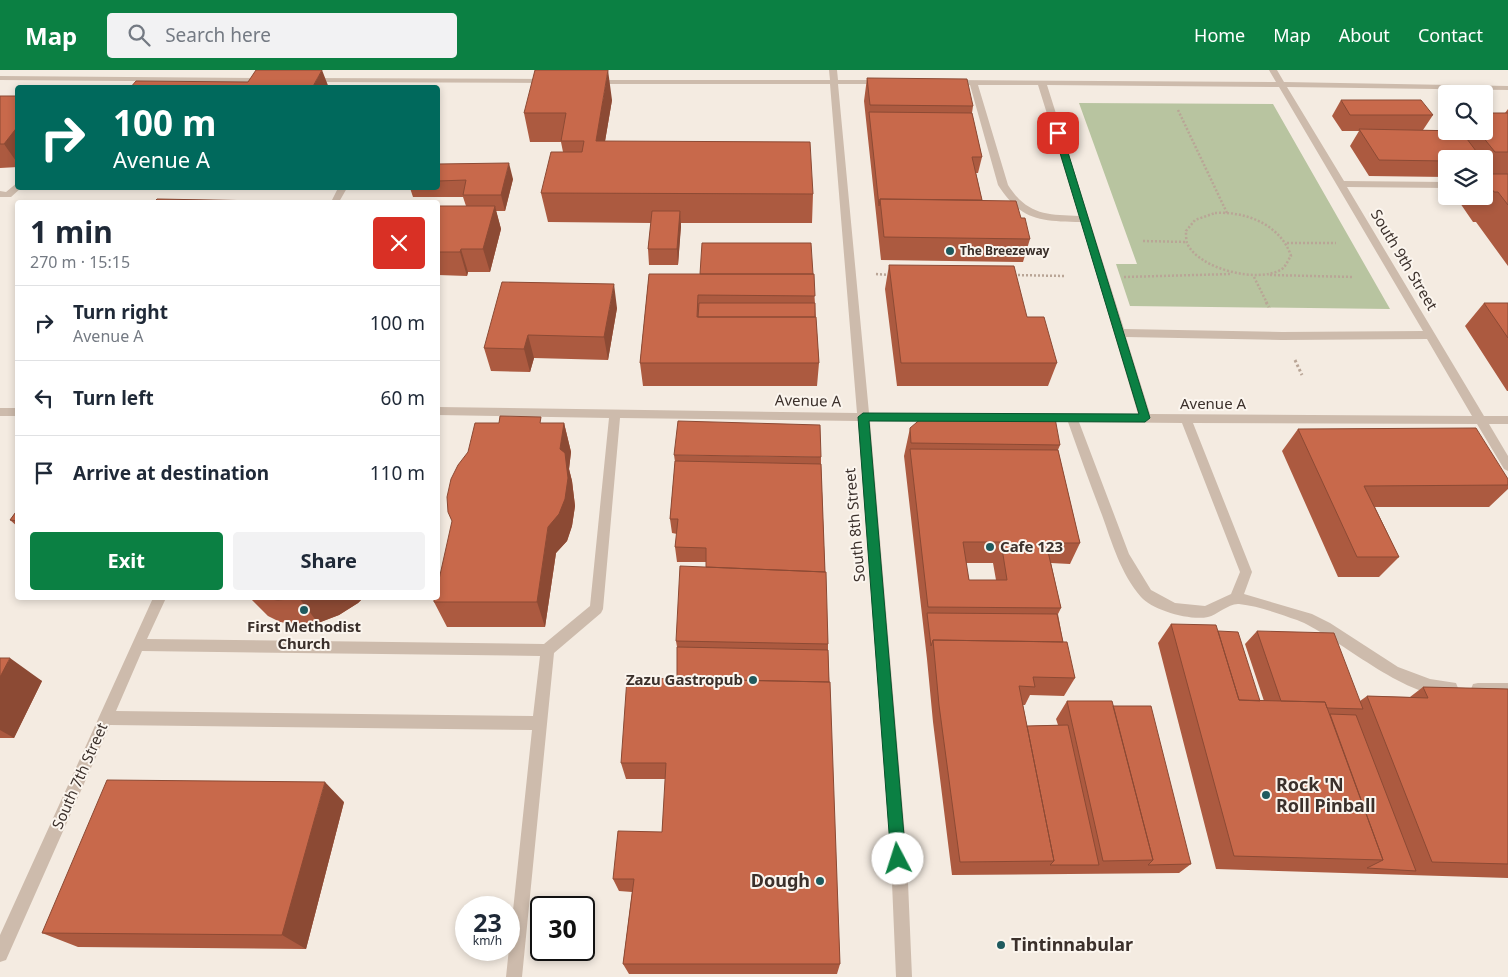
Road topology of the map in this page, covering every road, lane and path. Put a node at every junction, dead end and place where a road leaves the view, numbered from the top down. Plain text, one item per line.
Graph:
1 (394, 70) edge
2 (1274, 70) edge
3 (834, 76) edge
4 (1, 78) edge
5 (102, 78) junction
6 (270, 80) edge
7 (300, 80) edge
8 (553, 81) edge
9 (582, 82) edge
10 (888, 82) edge
11 (945, 82) edge
12 (973, 82) junction
13 (1042, 83) junction
14 (388, 84) edge
15 (98, 85) edge
16 (1282, 85) junction
17 (1508, 88) edge
18 (1178, 110) dead end
19 (1341, 184) junction
20 (1438, 185) edge
21 (15, 188) edge
22 (0, 194) edge
23 (1227, 213) junction
24 (1085, 219) junction
25 (1143, 241) dead end
26 (1187, 242) junction
27 (1287, 243) junction
28 (1336, 243) dead end
29 (876, 274) dead end
30 (1236, 274) junction
31 (896, 275) edge
32 (1006, 275) edge
33 (1268, 275) junction
34 (1065, 276) dead end
35 (1120, 276) dead end
36 (1254, 276) junction
37 (1354, 277) dead end
38 (1269, 307) dead end
39 (1120, 333) junction
40 (1430, 335) junction
41 (1295, 360) dead end
42 (1302, 375) dead end
43 (440, 411) edge
44 (0, 412) edge
45 (15, 412) edge
46 (614, 413) junction
47 (863, 417) junction
48 (1072, 418) junction
49 (1145, 418) junction
50 (1186, 419) junction
51 (1480, 420) junction
52 (1508, 420) edge
53 (1508, 466) edge
54 (1236, 598) junction
55 (159, 600) edge
56 (138, 645) junction
57 (547, 650) junction
58 (1508, 689) edge
59 (106, 718) junction
60 (539, 723) junction
61 (0, 954) edge
62 (514, 977) edge
63 (904, 977) edge

1 - 14 street
2 - 16 street, South 9th Street
3 - 9 street
3 - 10 street
3 - 47 street, South 8th Street
4 - 5 street
5 - 6 street
5 - 15 street
7 - 14 street
8 - 14 street
11 - 12 street
12 - 13 street
12 - 24 street
13 - 16 street
13 - 24 street
16 - 17 street
16 - 19 street, South 9th Street
18 - 23 path
19 - 20 street
19 - 40 street, South 9th Street
21 - 22 street
23 - 26 path
23 - 27 path
24 - 39 street
25 - 26 path
26 - 30 path
27 - 28 path
27 - 33 path
29 - 31 path
30 - 35 path
30 - 36 path
32 - 34 path
33 - 36 path
33 - 37 path
36 - 38 path
39 - 40 street
39 - 49 street
40 - 51 street, South 9th Street
41 - 42 path
43 - 46 street, Avenue A
44 - 45 street
46 - 47 street, Avenue A
46 - 57 street
47 - 48 street, Avenue A
47 - 63 street, South 8th Street
48 - 49 street, Avenue A
48 - 54 street
49 - 50 street, Avenue A
50 - 51 street, Avenue A
50 - 54 street
51 - 52 street, Avenue A
51 - 53 street, South 9th Street
54 - 58 street
55 - 56 street, South 7th Street
56 - 57 street
56 - 59 street, South 7th Street
57 - 60 street
59 - 60 street
59 - 61 street, South 7th Street
60 - 62 street

